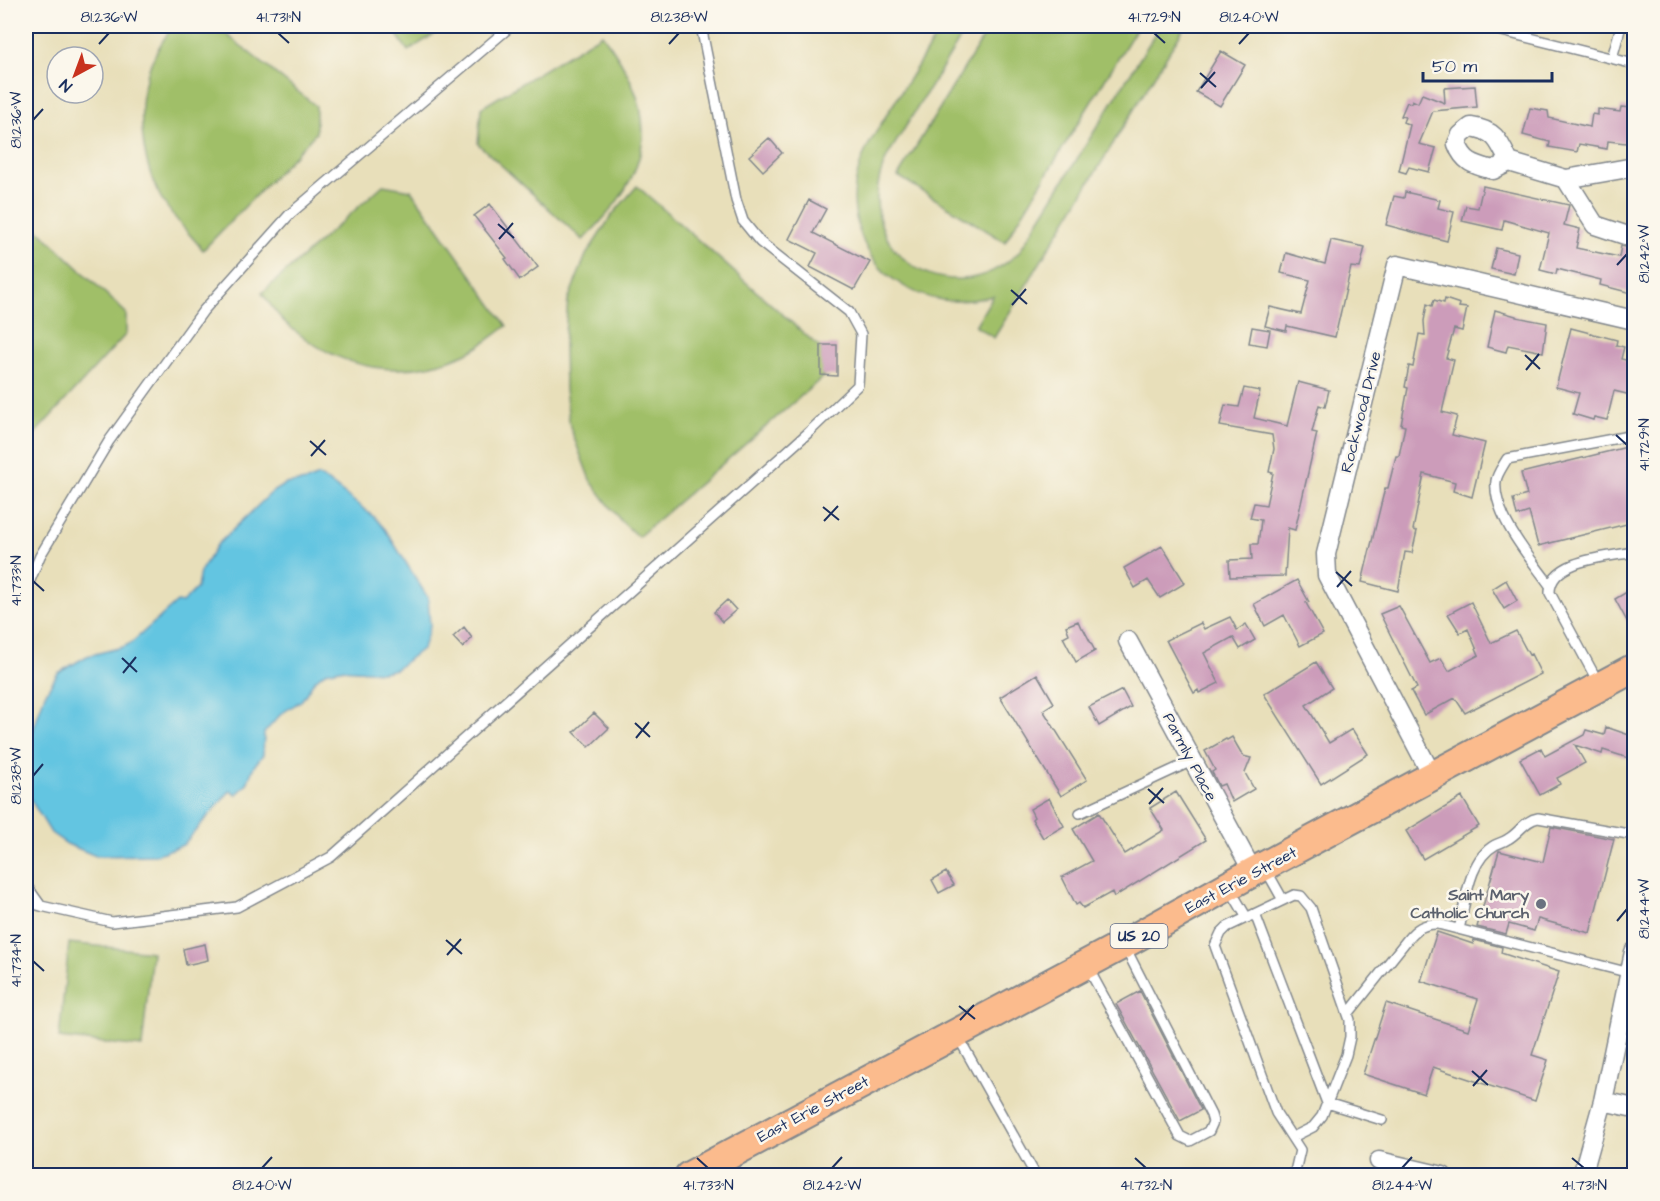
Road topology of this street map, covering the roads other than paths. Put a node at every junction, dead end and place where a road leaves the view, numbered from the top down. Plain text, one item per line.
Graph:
1 (511, 26) edge
2 (701, 26) edge
3 (1482, 26) edge
4 (1621, 26) edge
5 (1612, 58) junction
6 (1635, 64) edge
7 (1509, 162) dead end
8 (1635, 167) edge
9 (1566, 179) junction
10 (1635, 238) edge
11 (1635, 320) edge
12 (1635, 435) edge
13 (1635, 552) edge
14 (1549, 585) junction
15 (26, 590) edge
16 (1128, 640) dead end
17 (1635, 668) edge
18 (1600, 686) junction
19 (1192, 761) junction
20 (1433, 777) junction
21 (1080, 813) dead end
22 (1635, 835) edge
23 (1258, 870) junction
24 (26, 885) edge
25 (1228, 886) junction
26 (1283, 900) junction
27 (26, 902) edge
28 (41, 906) junction
29 (1251, 916) junction
30 (1459, 929) junction
31 (1124, 944) junction
32 (1635, 952) edge
33 (1086, 964) junction
34 (1630, 973) junction
35 (1348, 1014) junction
36 (956, 1033) junction
37 (1604, 1101) junction
38 (1327, 1103) junction
39 (1635, 1108) edge
40 (1382, 1120) dead end
41 (1293, 1137) junction
42 (1379, 1161) dead end
43 (689, 1176) edge
44 (1036, 1176) edge
45 (1294, 1176) edge
46 (1443, 1176) edge
47 (1582, 1176) edge

1 - 15 lane
2 - 28 lane
3 - 5 lane
4 - 5 lane
5 - 6 lane
7 - 9 street
8 - 9 street
9 - 10 street
11 - 20 street, Rockwood Drive
12 - 14 lane
13 - 14 lane
14 - 18 lane
16 - 19 street, Parmly Place
17 - 18 main road, East Erie Street / US 20
18 - 20 main road, East Erie Street / US 20
19 - 21 lane
19 - 23 street, Parmly Place
20 - 23 main road, East Erie Street / US 20
22 - 30 lane
23 - 25 main road, East Erie Street / US 20
23 - 26 lane
24 - 28 lane
25 - 29 lane
25 - 31 main road, East Erie Street / US 20
26 - 29 lane
26 - 35 lane
27 - 28 lane
29 - 38 lane
29 - 41 lane
30 - 34 lane
30 - 35 lane
31 - 33 main road, East Erie Street / US 20
31 - 33 lane
32 - 34 street
33 - 36 main road, East Erie Street / US 20
34 - 37 street
35 - 38 lane
36 - 43 main road, East Erie Street / US 20
36 - 44 lane
37 - 39 street
37 - 47 street
38 - 40 lane
38 - 41 lane
41 - 45 lane
42 - 46 street

